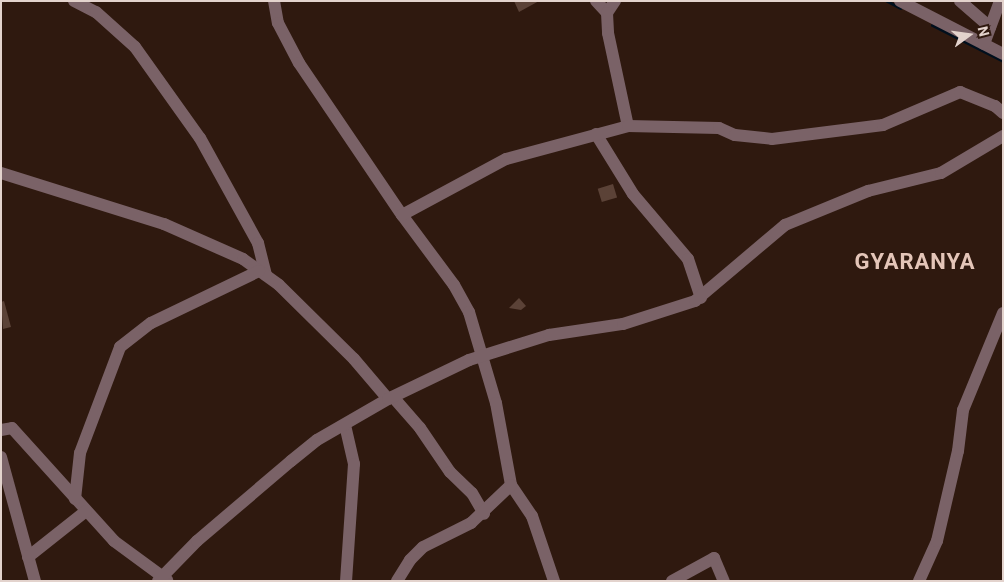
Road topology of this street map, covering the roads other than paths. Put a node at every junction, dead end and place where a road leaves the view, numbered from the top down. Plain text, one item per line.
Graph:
1 (74, 1) edge
2 (274, 1) edge
3 (596, 1) edge
4 (615, 1) edge
5 (900, 1) edge
6 (960, 1) edge
7 (1000, 1) edge
8 (607, 13) junction
9 (990, 27) junction
10 (984, 44) junction
11 (1003, 54) edge
12 (1003, 113) edge
13 (628, 126) junction
14 (596, 134) junction
15 (1003, 136) edge
16 (1, 173) edge
17 (402, 215) junction
18 (262, 273) junction
19 (701, 298) junction
20 (1003, 313) edge
21 (482, 355) junction
22 (391, 398) junction
23 (345, 425) junction
24 (1, 430) edge
25 (1, 457) edge
26 (512, 485) junction
27 (75, 499) junction
28 (86, 511) junction
29 (484, 514) junction
30 (28, 557) junction
31 (163, 579) edge
32 (35, 581) edge
33 (346, 581) edge
34 (397, 581) edge
35 (554, 581) edge
36 (672, 581) edge
37 (724, 581) edge
38 (919, 581) edge

1 - 18 street
2 - 17 street
3 - 8 street
4 - 8 street
5 - 10 street
6 - 9 street
7 - 9 street
8 - 13 street
9 - 10 street
10 - 11 street
12 - 13 street
13 - 14 street
14 - 17 street
14 - 19 street
15 - 19 street
16 - 18 street
17 - 21 street
18 - 22 street
18 - 27 street
19 - 21 street
20 - 38 street
21 - 22 street
21 - 26 street
22 - 23 street
22 - 29 street
23 - 31 street
23 - 33 street
24 - 27 street
25 - 30 street
26 - 29 street
26 - 35 street
27 - 28 street
28 - 30 street
28 - 31 street
29 - 34 street
30 - 32 street
36 - 37 street

